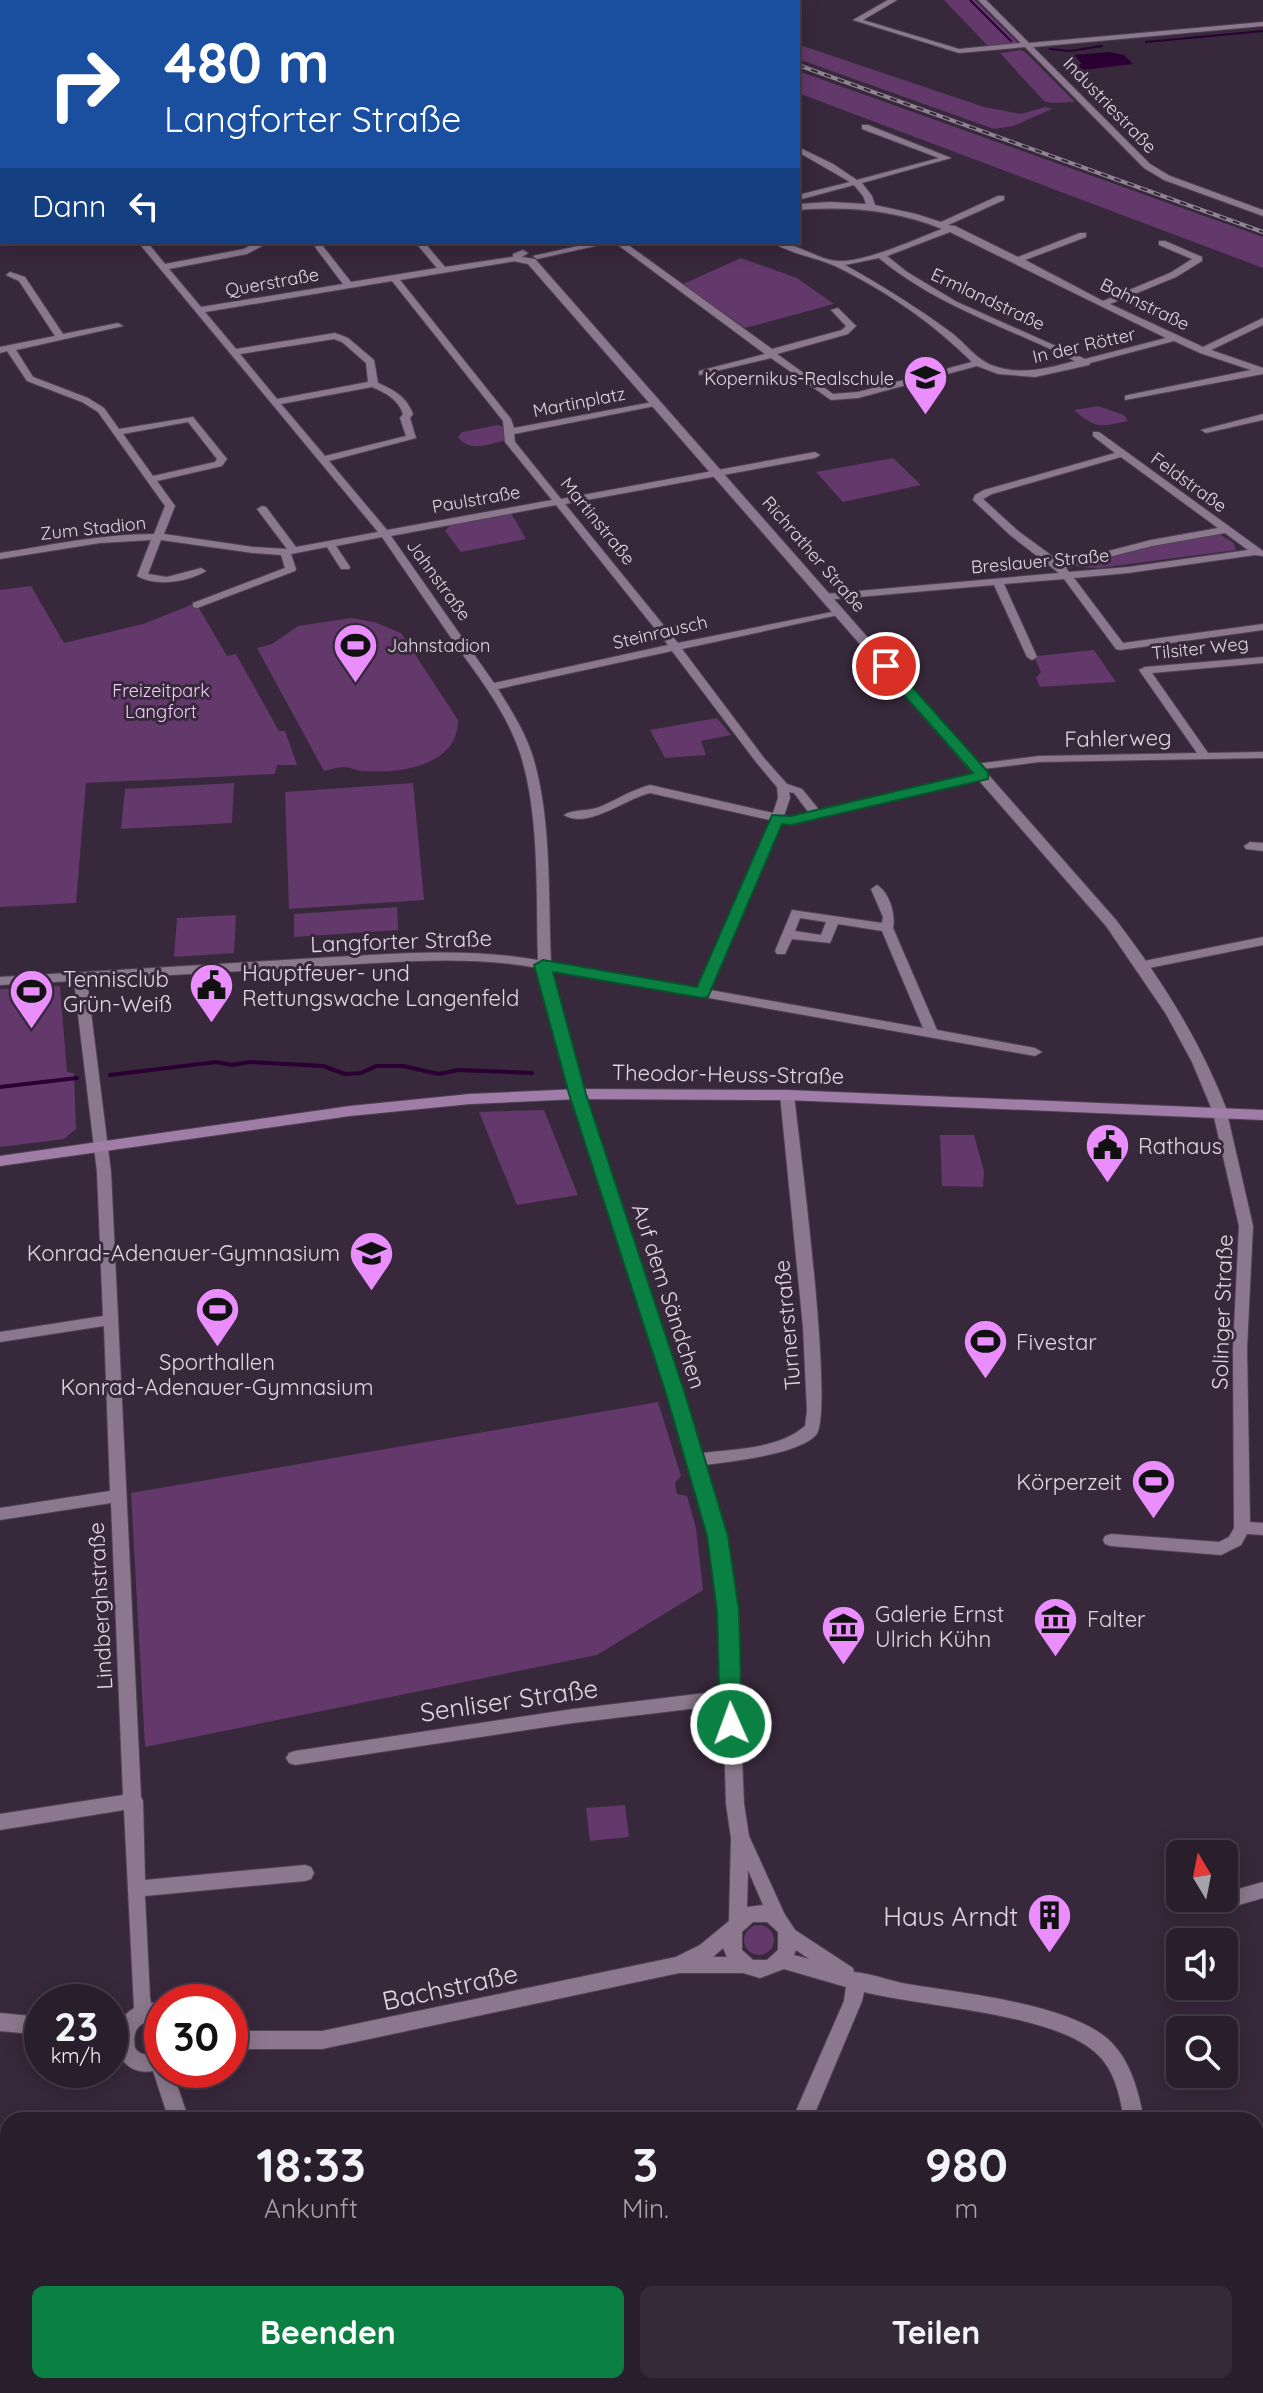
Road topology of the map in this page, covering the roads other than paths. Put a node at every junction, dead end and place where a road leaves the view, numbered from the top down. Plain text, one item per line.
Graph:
1 (893, 0) edge
2 (982, 0) edge
3 (1263, 24) edge
4 (1029, 46) junction
5 (865, 127) dead end
6 (800, 150) edge
7 (855, 182) junction
8 (800, 197) edge
9 (1001, 198) dead end
10 (871, 206) junction
11 (800, 207) edge
12 (1263, 213) edge
13 (948, 226) junction
14 (1083, 235) dead end
15 (1162, 243) dead end
16 (144, 244) edge
17 (259, 244) dead end
18 (421, 244) edge
19 (515, 244) edge
20 (598, 244) edge
21 (621, 244) edge
22 (782, 244) edge
23 (319, 247) dead end
24 (881, 255) junction
25 (527, 257) junction
26 (1018, 260) junction
27 (837, 264) junction
28 (164, 267) junction
29 (442, 269) junction
30 (10, 275) dead end
31 (393, 277) junction
32 (349, 285) junction
33 (1105, 303) junction
34 (199, 310) junction
35 (835, 310) dead end
36 (1263, 321) edge
37 (118, 326) dead end
38 (61, 338) junction
39 (1177, 338) junction
40 (5, 349) edge
41 (1203, 351) junction
42 (232, 352) junction
43 (770, 354) junction
44 (978, 363) junction
45 (1086, 363) junction
46 (1263, 371) edge
47 (702, 373) dead end
48 (373, 384) junction
49 (1128, 398) dead end
50 (275, 402) junction
51 (655, 403) junction
52 (1263, 417) edge
53 (1206, 430) dead end
54 (117, 432) junction
55 (510, 432) junction
56 (1096, 434) dead end
57 (1122, 454) junction
58 (815, 455) dead end
59 (323, 460) junction
60 (717, 473) junction
61 (151, 479) junction
62 (559, 500) junction
63 (262, 509) dead end
64 (1227, 530) junction
65 (383, 532) junction
66 (159, 537) junction
67 (329, 543) junction
68 (289, 551) junction
69 (1260, 554) edge
70 (0, 556) edge
71 (345, 567) dead end
72 (201, 571) dead end
73 (1064, 571) junction
74 (997, 581) junction
75 (825, 597) junction
76 (197, 605) dead end
77 (838, 612) junction
78 (1263, 627) edge
79 (675, 647) junction
80 (1032, 657) dead end
81 (1263, 660) edge
82 (491, 687) junction
83 (1263, 755) edge
84 (1205, 756) junction
85 (979, 771) junction
86 (783, 786) junction
87 (570, 815) dead end
88 (817, 815) junction
89 (777, 818) junction
90 (877, 889) dead end
91 (833, 919) junction
92 (887, 928) junction
93 (788, 934) junction
94 (1263, 941) edge
95 (781, 951) dead end
96 (543, 965) junction
97 (1144, 965) junction
98 (80, 976) junction
99 (0, 981) edge
100 (702, 993) junction
101 (932, 1033) junction
102 (1035, 1052) dead end
103 (578, 1094) junction
104 (787, 1095) junction
105 (1220, 1113) junction
106 (1263, 1115) edge
107 (102, 1147) junction
108 (0, 1161) edge
109 (110, 1320) junction
110 (0, 1337) edge
111 (696, 1460) junction
112 (119, 1496) junction
113 (0, 1514) edge
114 (1242, 1528) junction
115 (1263, 1529) edge
116 (1111, 1540) dead end
117 (730, 1697) junction
118 (295, 1758) dead end
119 (134, 1801) junction
120 (0, 1822) edge
121 (740, 1838) junction
122 (305, 1873) dead end
123 (138, 1889) junction
124 (1263, 1890) edge
125 (1238, 1897) edge
126 (778, 1919) junction
127 (735, 1926) junction
128 (790, 1936) junction
129 (782, 1960) junction
130 (679, 1965) junction
131 (746, 1965) junction
132 (857, 1980) junction
133 (144, 2001) edge
134 (0, 2022) edge
135 (24, 2024) edge
136 (248, 2040) edge
137 (128, 2053) edge
138 (144, 2064) edge
139 (169, 2088) edge
140 (177, 2112) edge
141 (805, 2112) edge
142 (1132, 2112) edge

1 - 4 street
2 - 4 street, Industriestraße
3 - 4 street
4 - 12 street, Industriestraße
5 - 7 street
6 - 7 street
7 - 8 street
7 - 10 street
9 - 13 street
10 - 11 street, Bahnstraße
10 - 13 street, Bahnstraße
13 - 24 street
13 - 26 street, Bahnstraße
14 - 26 street
15 - 33 street
16 - 28 street, Jahnstraße
17 - 28 street
18 - 29 street
19 - 25 street, Richrather Straße
20 - 25 street
21 - 43 street
22 - 27 street
23 - 32 street, Querstraße
24 - 27 street
24 - 45 street, Ermlandstraße
25 - 29 street, Querstraße
25 - 51 street, Richrather Straße
26 - 33 street, Bahnstraße
27 - 44 street
28 - 34 street, Jahnstraße
29 - 31 street, Querstraße
30 - 38 street
31 - 32 street, Querstraße
31 - 55 street, Martinstraße
32 - 34 street, Querstraße
33 - 39 street, Bahnstraße
34 - 42 street, Jahnstraße
35 - 43 street
36 - 41 street
37 - 38 street
38 - 40 street
39 - 41 street, Bahnstraße
39 - 45 street, In der Rötter
40 - 54 street
41 - 46 street, Bahnstraße
42 - 48 street
42 - 50 street, Jahnstraße
43 - 44 street
43 - 47 street
44 - 45 street, In der Rötter
46 - 49 street
48 - 50 street
48 - 59 street
50 - 59 street, Jahnstraße
51 - 55 street, Martinplatz
51 - 60 street, Richrather Straße
52 - 53 street
54 - 61 street
54 - 61 street
55 - 62 street, Martinstraße
56 - 57 street, Feldstraße
57 - 64 street, Feldstraße
57 - 73 street
58 - 60 street, Paulstraße
59 - 65 street, Jahnstraße
60 - 62 street, Paulstraße
60 - 75 street, Richrather Straße
61 - 66 street
62 - 65 street, Paulstraße
62 - 79 street, Martinstraße
63 - 68 street
64 - 69 street, Feldstraße
64 - 73 street, Breslauer Straße
65 - 67 street, Zum Stadion
65 - 82 street, Jahnstraße
66 - 68 street, Zum Stadion
66 - 70 street, Zum Stadion
66 - 72 street
67 - 68 street, Zum Stadion
67 - 71 street
68 - 76 street
69 - 73 street, Breslauer Straße
73 - 74 street, Breslauer Straße
73 - 78 street
74 - 75 street, Breslauer Straße
74 - 80 street
75 - 77 street, Richrather Straße
77 - 79 street, Steinrausch
77 - 85 street, Richrather Straße
79 - 82 street, Steinrausch
79 - 86 street, Martinstraße
81 - 84 street, Tilsiter Weg
82 - 96 street, Jahnstraße
83 - 84 street, Fahlerweg
84 - 85 street, Fahlerweg
85 - 88 street, Fahlerweg
85 - 97 street, Richrather Straße
86 - 88 street, Martinstraße
86 - 89 street
87 - 89 street, Fahlerweg
88 - 89 street, Fahlerweg
89 - 100 street
90 - 92 street
91 - 92 street
91 - 93 street
91 - 93 street
92 - 101 street
93 - 95 street
94 - 97 street
96 - 98 street, Langforter Straße
96 - 100 street, Langforter Straße
96 - 103 street, Auf dem Sändchen
97 - 105 street, Richrather Straße
98 - 99 street, Langforter Straße
98 - 107 street, Lindberghstraße
100 - 101 street, Langforter Straße
101 - 102 street, Langforter Straße
103 - 104 main road, Theodor-Heuss-Straße
103 - 107 main road, Theodor-Heuss-Straße
103 - 111 street, Auf dem Sändchen
104 - 105 main road, Theodor-Heuss-Straße
104 - 111 street, Turnerstraße
105 - 106 main road
105 - 114 street, Solinger Straße
107 - 108 main road, Theodor-Heuss-Straße
107 - 109 street, Lindberghstraße
109 - 110 street
109 - 112 street, Lindberghstraße
111 - 117 street, Auf dem Sändchen
112 - 113 street
112 - 119 street, Lindberghstraße
114 - 115 street
114 - 116 street
117 - 118 street, Senliser Straße
117 - 121 street, Auf dem Sändchen
119 - 120 street
119 - 123 street, Lindberghstraße
121 - 126 street, Auf dem Sändchen
121 - 127 street, Auf dem Sändchen
122 - 123 street
123 - 133 street, Lindberghstraße
124 - 125 street
126 - 127 street
126 - 128 street
127 - 130 street, Bachstraße
127 - 131 street
128 - 129 street
128 - 132 street
129 - 131 street
129 - 132 street
130 - 131 street, Bachstraße
130 - 136 street, Bachstraße
132 - 141 street
132 - 142 street
134 - 135 street
137 - 138 street
139 - 140 street

